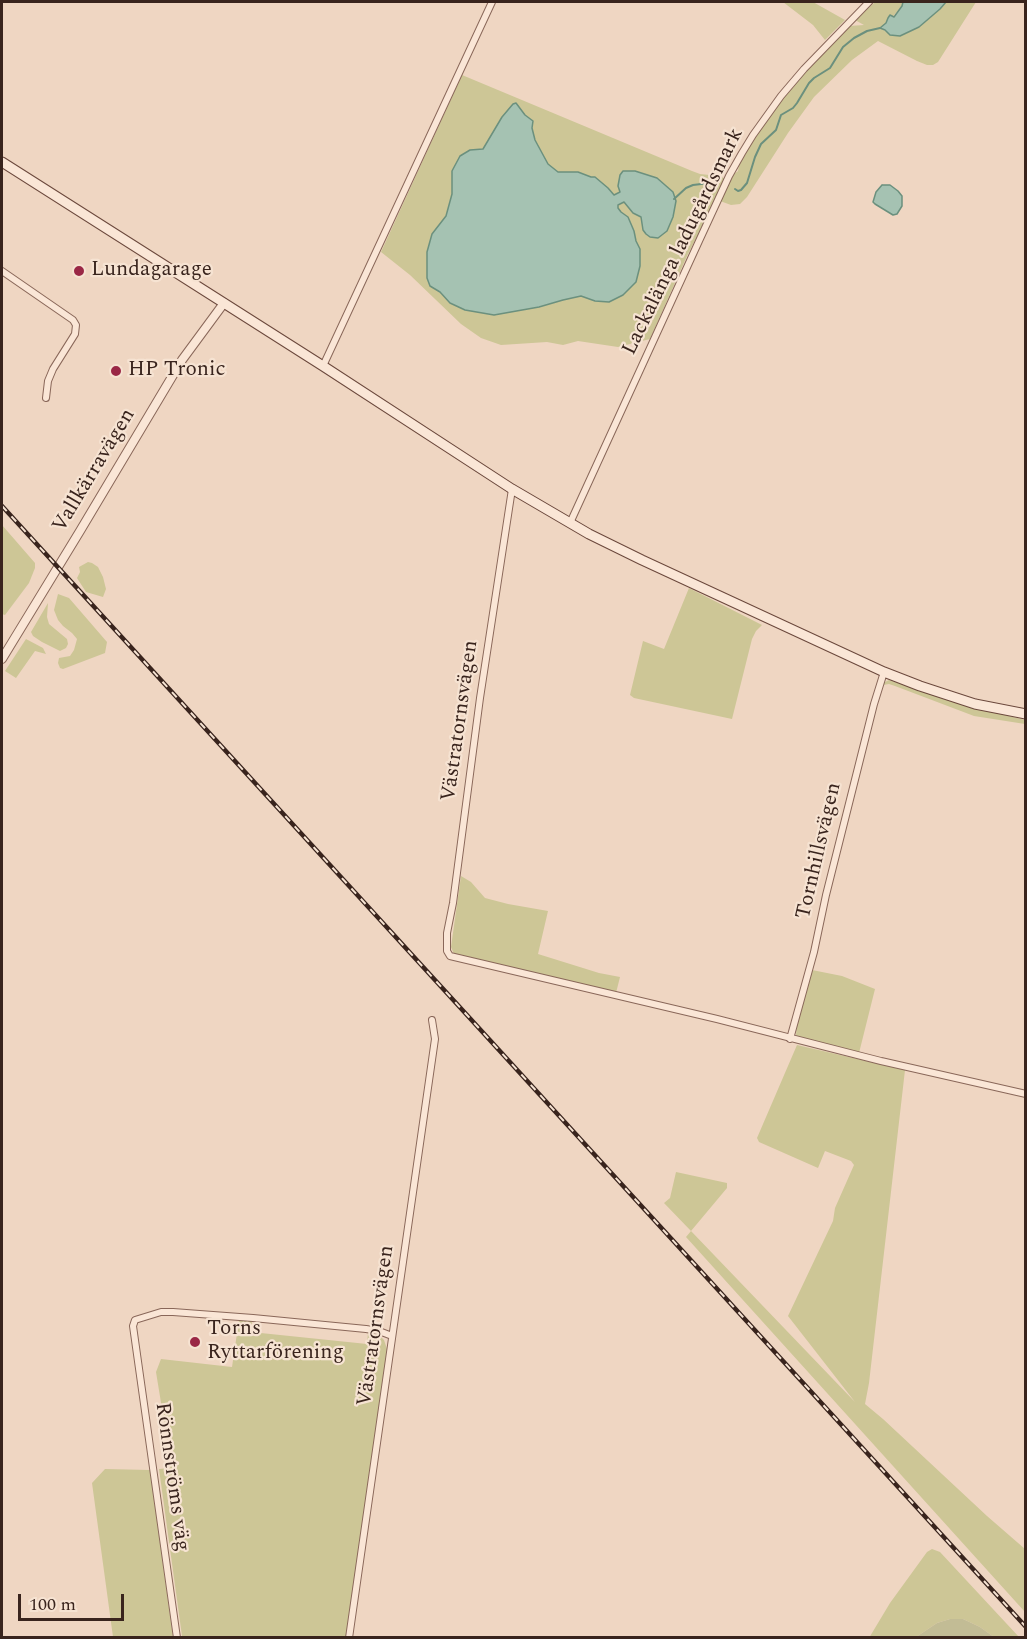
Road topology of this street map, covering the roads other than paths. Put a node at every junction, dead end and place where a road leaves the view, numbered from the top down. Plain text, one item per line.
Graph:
1 (492, 2) edge
2 (869, 2) edge
3 (2, 162) edge
4 (2, 271) edge
5 (224, 303) junction
6 (323, 366) junction
7 (45, 398) dead end
8 (513, 489) junction
9 (570, 523) junction
10 (2, 659) edge
11 (884, 672) junction
12 (1026, 714) edge
13 (432, 1020) dead end
14 (790, 1038) junction
15 (1026, 1094) edge
16 (392, 1336) junction
17 (177, 1638) edge
18 (350, 1638) edge

1 - 6 street
2 - 9 street, Lackalänga ladugårdsmark
3 - 5 main road
4 - 7 street
5 - 6 main road
5 - 10 street, Vallkärravägen
6 - 8 main road
8 - 9 main road
8 - 14 street, Västratornsvägen
9 - 11 main road
11 - 12 main road
11 - 14 street, Tornhillsvägen
13 - 16 street, Västratornsvägen
14 - 15 street
16 - 17 street, Rönnströms väg
16 - 18 street, Västratornsvägen

